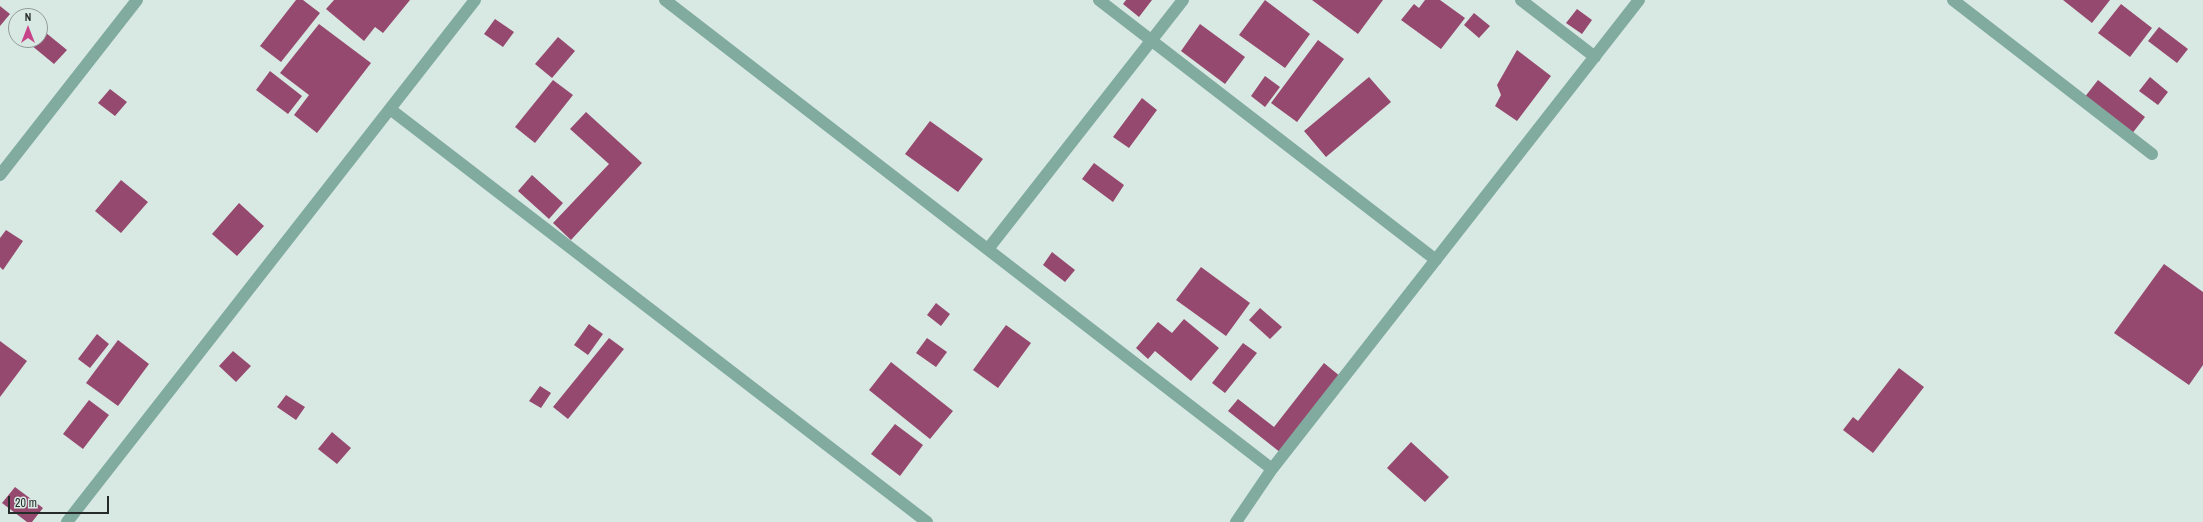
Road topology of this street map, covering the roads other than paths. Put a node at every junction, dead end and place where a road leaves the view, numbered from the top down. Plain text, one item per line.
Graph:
1 (137, 0) edge
2 (475, 0) edge
3 (665, 0) edge
4 (1099, 0) edge
5 (1183, 0) edge
6 (1522, 0) edge
7 (1639, 0) edge
8 (1953, 0) edge
9 (1151, 40) junction
10 (1595, 57) junction
11 (390, 108) junction
12 (2152, 154) dead end
13 (0, 175) edge
14 (988, 249) junction
15 (1436, 260) junction
16 (1272, 469) junction
17 (66, 522) edge
18 (927, 522) edge
19 (1236, 522) edge

1 - 13 street
2 - 11 street
3 - 14 street
4 - 9 street
5 - 9 street
6 - 10 street
7 - 10 street
8 - 12 street
9 - 14 street
9 - 15 street
10 - 15 street
11 - 17 street
11 - 18 street
14 - 16 street
15 - 16 street
16 - 19 street

